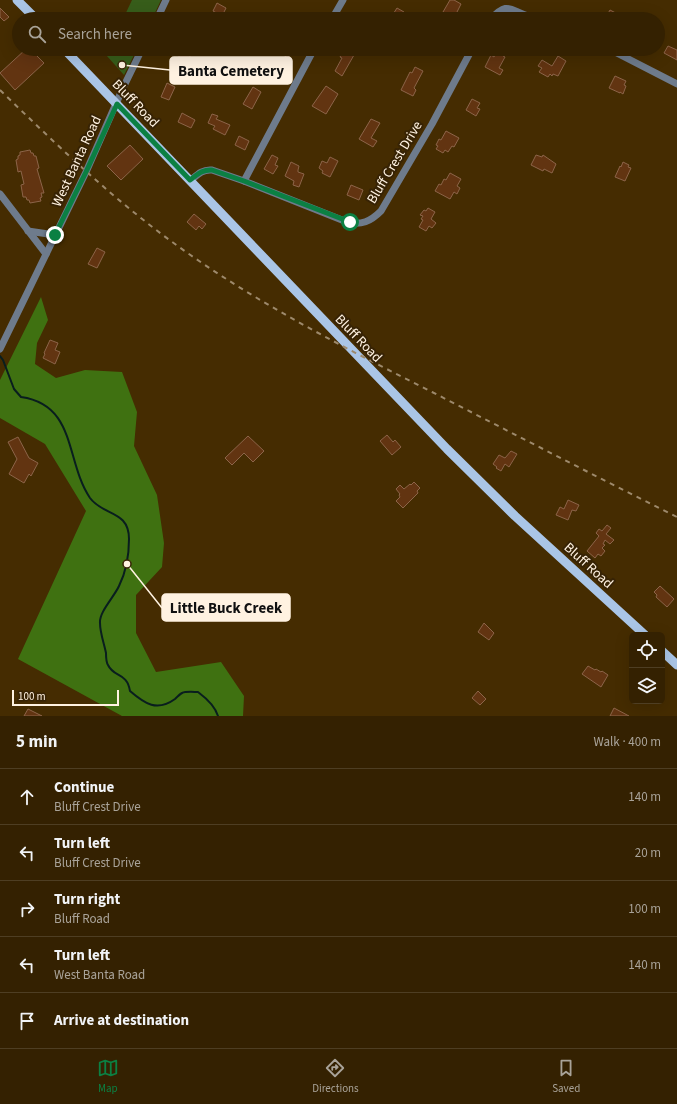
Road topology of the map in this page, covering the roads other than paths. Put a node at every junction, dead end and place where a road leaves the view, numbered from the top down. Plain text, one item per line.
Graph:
1 (17, 0) edge
2 (166, 0) edge
3 (343, 0) edge
4 (29, 12) edge
5 (160, 12) edge
6 (336, 12) edge
7 (500, 12) edge
8 (519, 12) edge
9 (71, 56) edge
10 (139, 56) edge
11 (310, 56) edge
12 (468, 56) edge
13 (623, 56) edge
14 (677, 84) edge
15 (117, 104) junction
16 (190, 180) junction
17 (244, 181) junction
18 (0, 194) edge
19 (28, 231) junction
20 (55, 235) junction
21 (46, 254) junction
22 (0, 349) edge
23 (642, 632) edge
24 (665, 654) edge
25 (677, 665) edge

1 - 4 main road
2 - 5 street
3 - 6 street
7 - 8 street
9 - 15 main road, Bluff Road
10 - 15 street, West Banta Road
11 - 17 street
12 - 17 street, Bluff Crest Drive
13 - 14 street
15 - 16 main road, Bluff Road
15 - 20 street, West Banta Road
16 - 17 street, Bluff Crest Drive
16 - 23 main road, Bluff Road
18 - 19 street
19 - 20 street
19 - 21 street
20 - 21 street, West Banta Road
21 - 22 street, West Banta Road
24 - 25 main road

